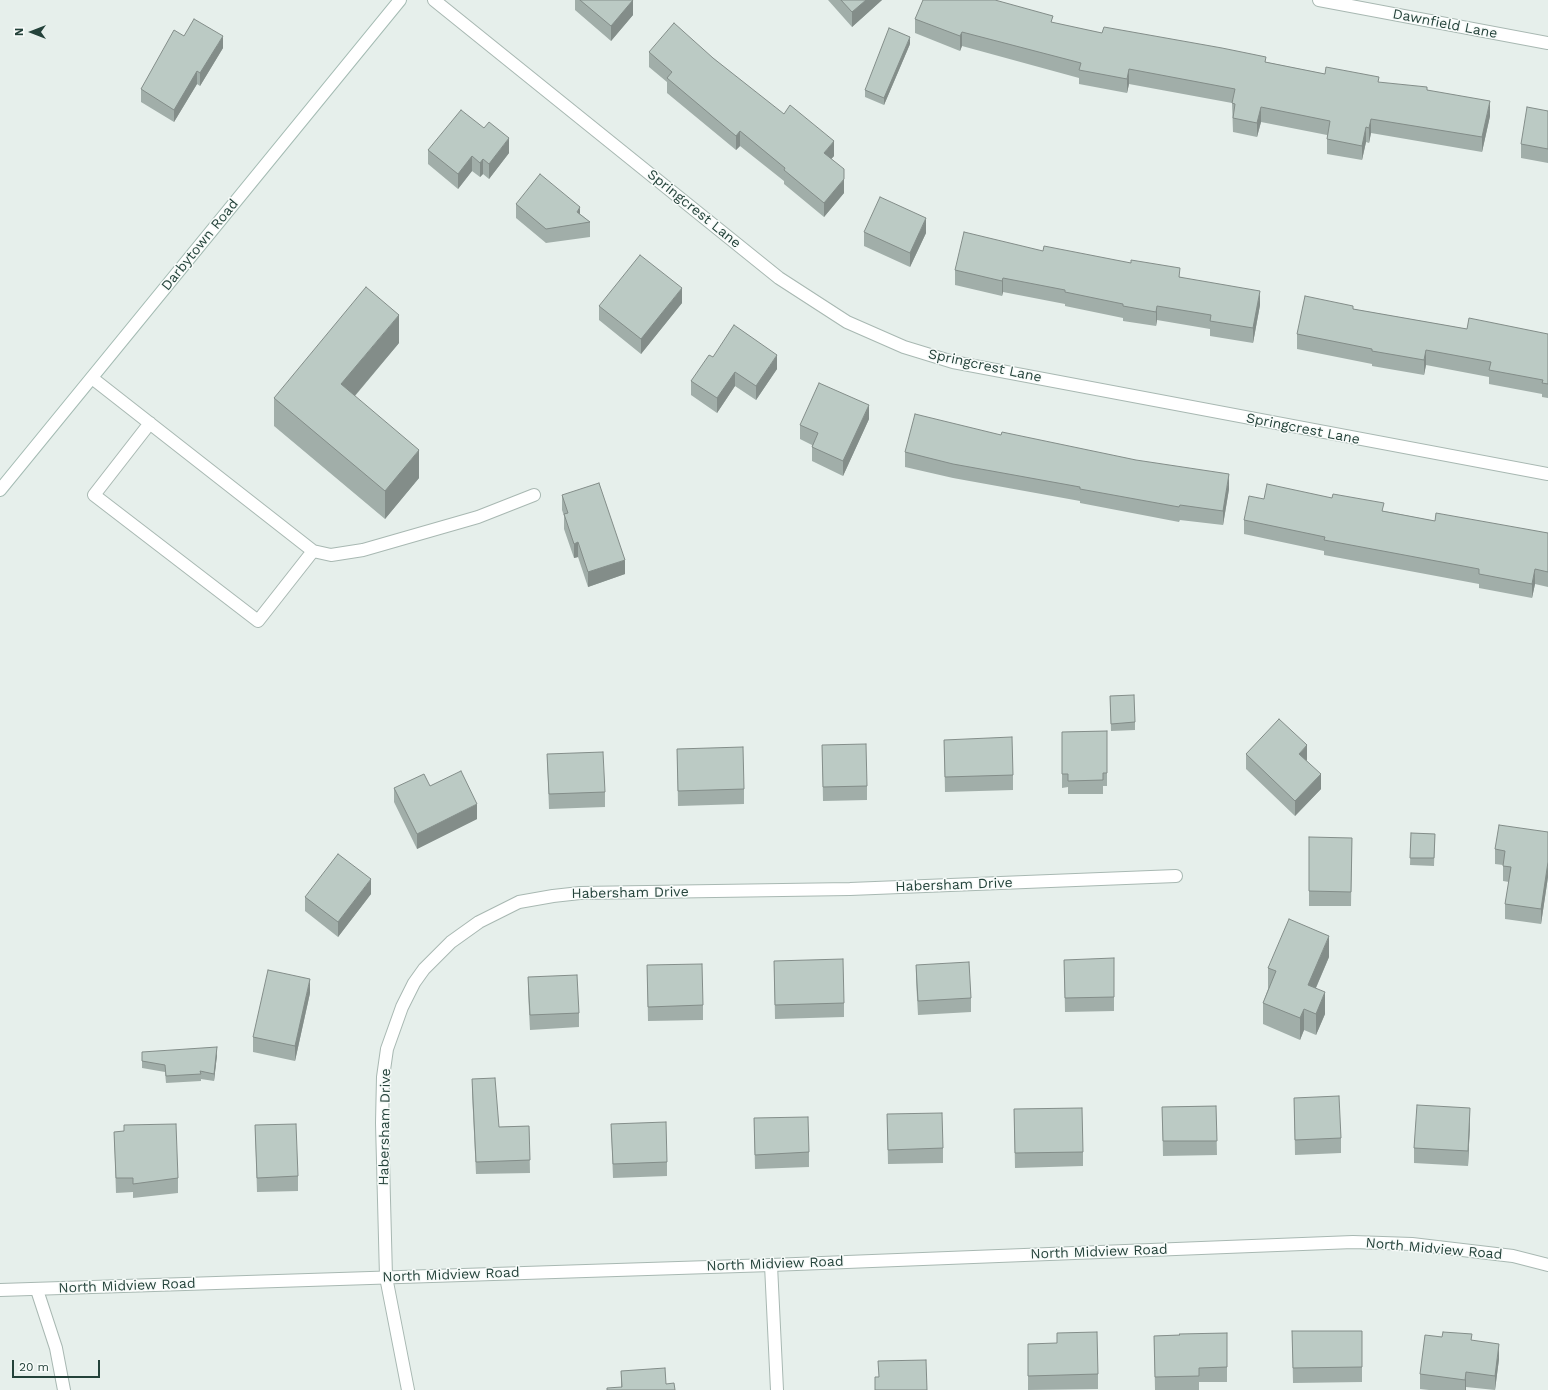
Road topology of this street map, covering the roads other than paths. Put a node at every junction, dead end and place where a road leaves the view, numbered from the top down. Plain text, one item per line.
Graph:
1 (400, 0) edge
2 (434, 0) edge
3 (1319, 0) edge
4 (1548, 43) edge
5 (92, 378) junction
6 (150, 423) junction
7 (1548, 474) edge
8 (0, 490) edge
9 (534, 495) dead end
10 (313, 551) junction
11 (1176, 876) dead end
12 (770, 1265) junction
13 (1548, 1265) edge
14 (386, 1277) junction
15 (0, 1290) edge
16 (37, 1290) junction
17 (64, 1390) edge
18 (408, 1390) edge
19 (777, 1390) edge

1 - 5 street, Darbytown Road
2 - 7 street, Springcrest Lane
3 - 4 street, Dawnfield Lane
5 - 6 street
5 - 8 street, Darbytown Road
6 - 10 street
6 - 10 street
9 - 10 street
11 - 14 street, Habersham Drive
12 - 13 street, North Midview Road
12 - 14 street, North Midview Road
12 - 19 street
14 - 16 street, North Midview Road
14 - 18 street, Habersham Drive
15 - 16 street, North Midview Road
16 - 17 street

